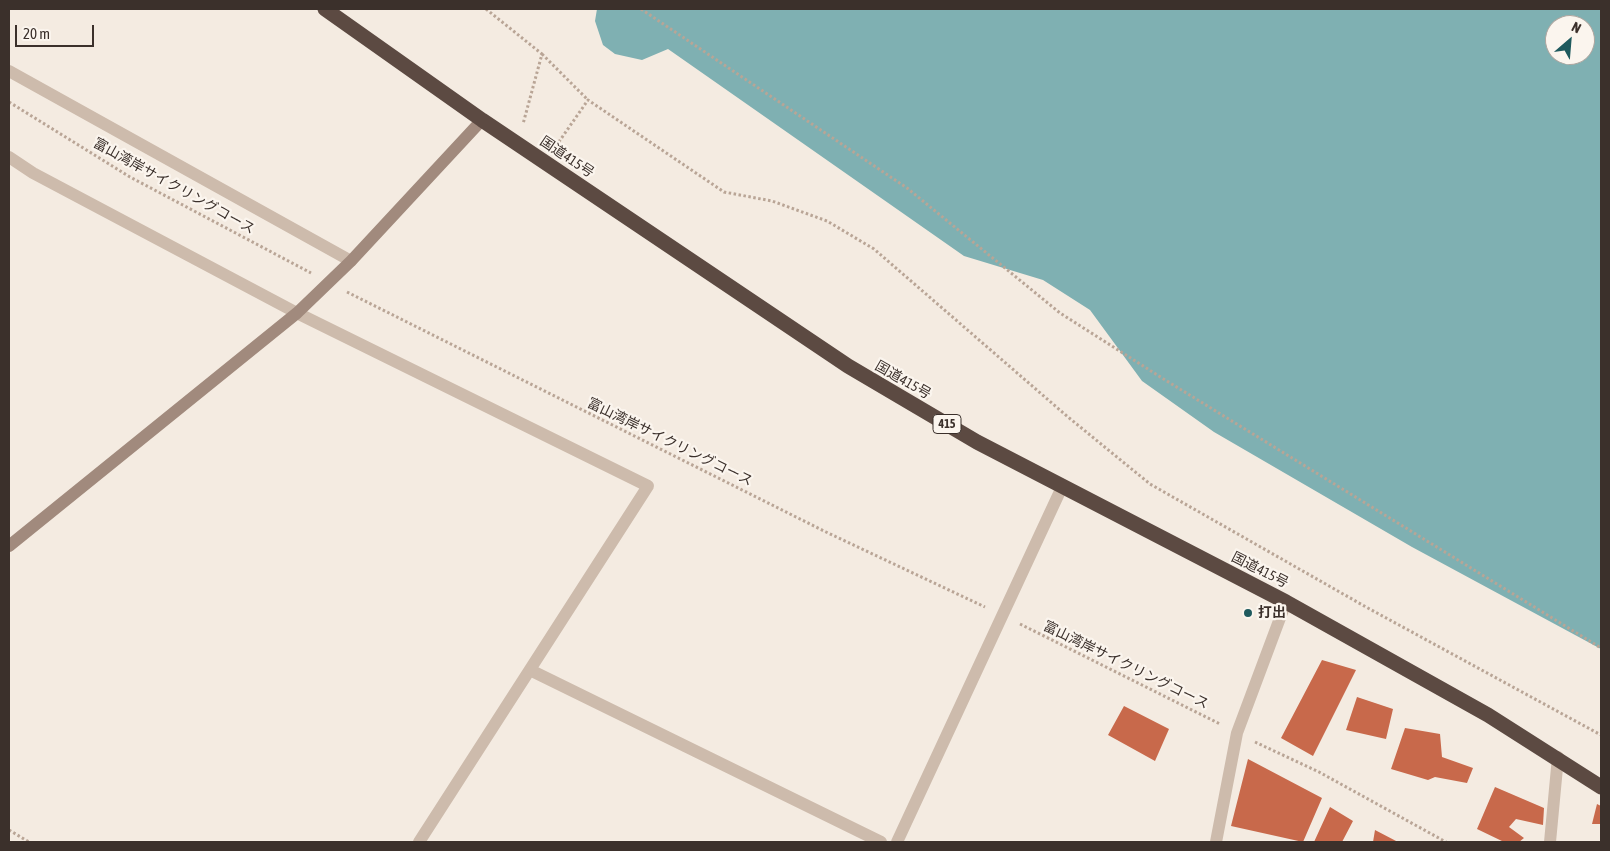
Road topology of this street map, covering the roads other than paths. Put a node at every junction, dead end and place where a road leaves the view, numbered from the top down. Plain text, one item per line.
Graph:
1 (325, 9) edge
2 (9, 71) edge
3 (482, 120) junction
4 (9, 158) edge
5 (351, 261) junction
6 (297, 314) junction
7 (1062, 487) junction
8 (9, 546) edge
9 (1286, 602) junction
10 (530, 670) junction
11 (1558, 757) junction
12 (1601, 787) edge
13 (419, 842) edge
14 (881, 842) edge
15 (897, 842) edge
16 (1216, 842) edge
17 (1550, 842) edge

1 - 3 highway, 国道415号 / 415
2 - 5 street
3 - 5 street
3 - 7 highway, 国道415号 / 415
4 - 6 street
5 - 6 street
6 - 8 street
6 - 10 street
7 - 9 highway, 国道415号 / 415
7 - 15 street
9 - 11 highway, 国道415号 / 415
9 - 16 street
10 - 13 street
10 - 14 street
11 - 12 highway, 国道415号 / 415
11 - 17 street

